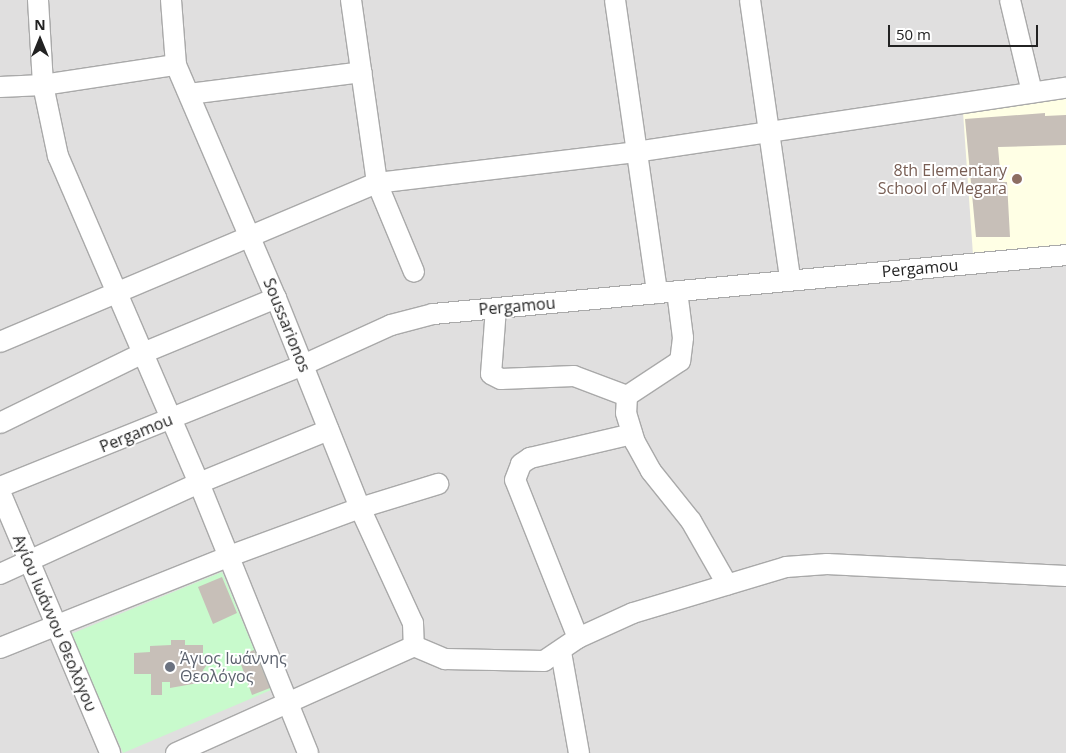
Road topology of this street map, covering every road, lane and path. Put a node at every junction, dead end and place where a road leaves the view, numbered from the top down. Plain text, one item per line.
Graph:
1 (38, 0) edge
2 (171, 0) edge
3 (351, 0) edge
4 (615, 0) edge
5 (750, 0) edge
6 (1010, 0) edge
7 (176, 65) junction
8 (362, 72) junction
9 (42, 85) junction
10 (0, 87) edge
11 (1066, 88) edge
12 (1032, 92) junction
13 (189, 94) junction
14 (769, 133) junction
15 (636, 152) junction
16 (377, 183) junction
17 (251, 239) junction
18 (1066, 255) edge
19 (414, 272) dead end
20 (790, 279) junction
21 (117, 292) junction
22 (667, 292) junction
23 (276, 298) junction
24 (496, 308) junction
25 (0, 342) edge
26 (143, 353) junction
27 (303, 365) junction
28 (627, 396) junction
29 (171, 419) junction
30 (0, 423) edge
31 (329, 430) junction
32 (632, 434) junction
33 (200, 483) junction
34 (438, 484) dead end
35 (0, 487) edge
36 (0, 492) edge
37 (360, 508) junction
38 (227, 558) junction
39 (30, 563) junction
40 (0, 574) edge
41 (1066, 576) edge
42 (728, 584) junction
43 (56, 626) junction
44 (578, 638) junction
45 (414, 646) junction
46 (0, 648) edge
47 (561, 652) junction
48 (287, 701) junction
49 (110, 753) edge
50 (176, 753) edge
51 (308, 753) edge
52 (579, 753) edge

1 - 9 street
2 - 7 street, Soussarionos
3 - 8 street
4 - 15 street
5 - 14 street
6 - 12 street
7 - 9 street
7 - 13 street, Soussarionos
8 - 13 street
8 - 16 street
9 - 10 street
9 - 21 street
11 - 12 street
12 - 14 street
13 - 17 street, Soussarionos
14 - 15 street
14 - 20 street
15 - 16 street
15 - 22 street
16 - 17 street
16 - 19 street
17 - 21 street
17 - 23 street, Soussarionos
18 - 20 street, Pergamou
20 - 22 street, Pergamou
21 - 25 street
21 - 26 street
22 - 24 street, Pergamou
22 - 28 street
23 - 26 street
23 - 27 street, Soussarionos
24 - 27 street, Pergamou
24 - 28 street
26 - 29 street
26 - 30 street
27 - 29 street, Pergamou
27 - 31 street, Soussarionos
28 - 32 street
29 - 33 street
29 - 35 street, Pergamou
31 - 33 street
31 - 37 street, Soussarionos
32 - 42 street
32 - 44 street
33 - 38 street
33 - 39 street
34 - 37 street
36 - 39 street, Αγίου Ιωάννου Θεολόγου
37 - 38 street
37 - 45 street, Soussarionos
38 - 43 street
38 - 48 street
39 - 40 street
39 - 43 street, Αγίου Ιωάννου Θεολόγου
41 - 42 street
42 - 44 street
43 - 46 street
43 - 49 street, Αγίου Ιωάννου Θεολόγου
44 - 47 street
45 - 47 street
45 - 48 street
47 - 52 street
48 - 50 street
48 - 51 street

